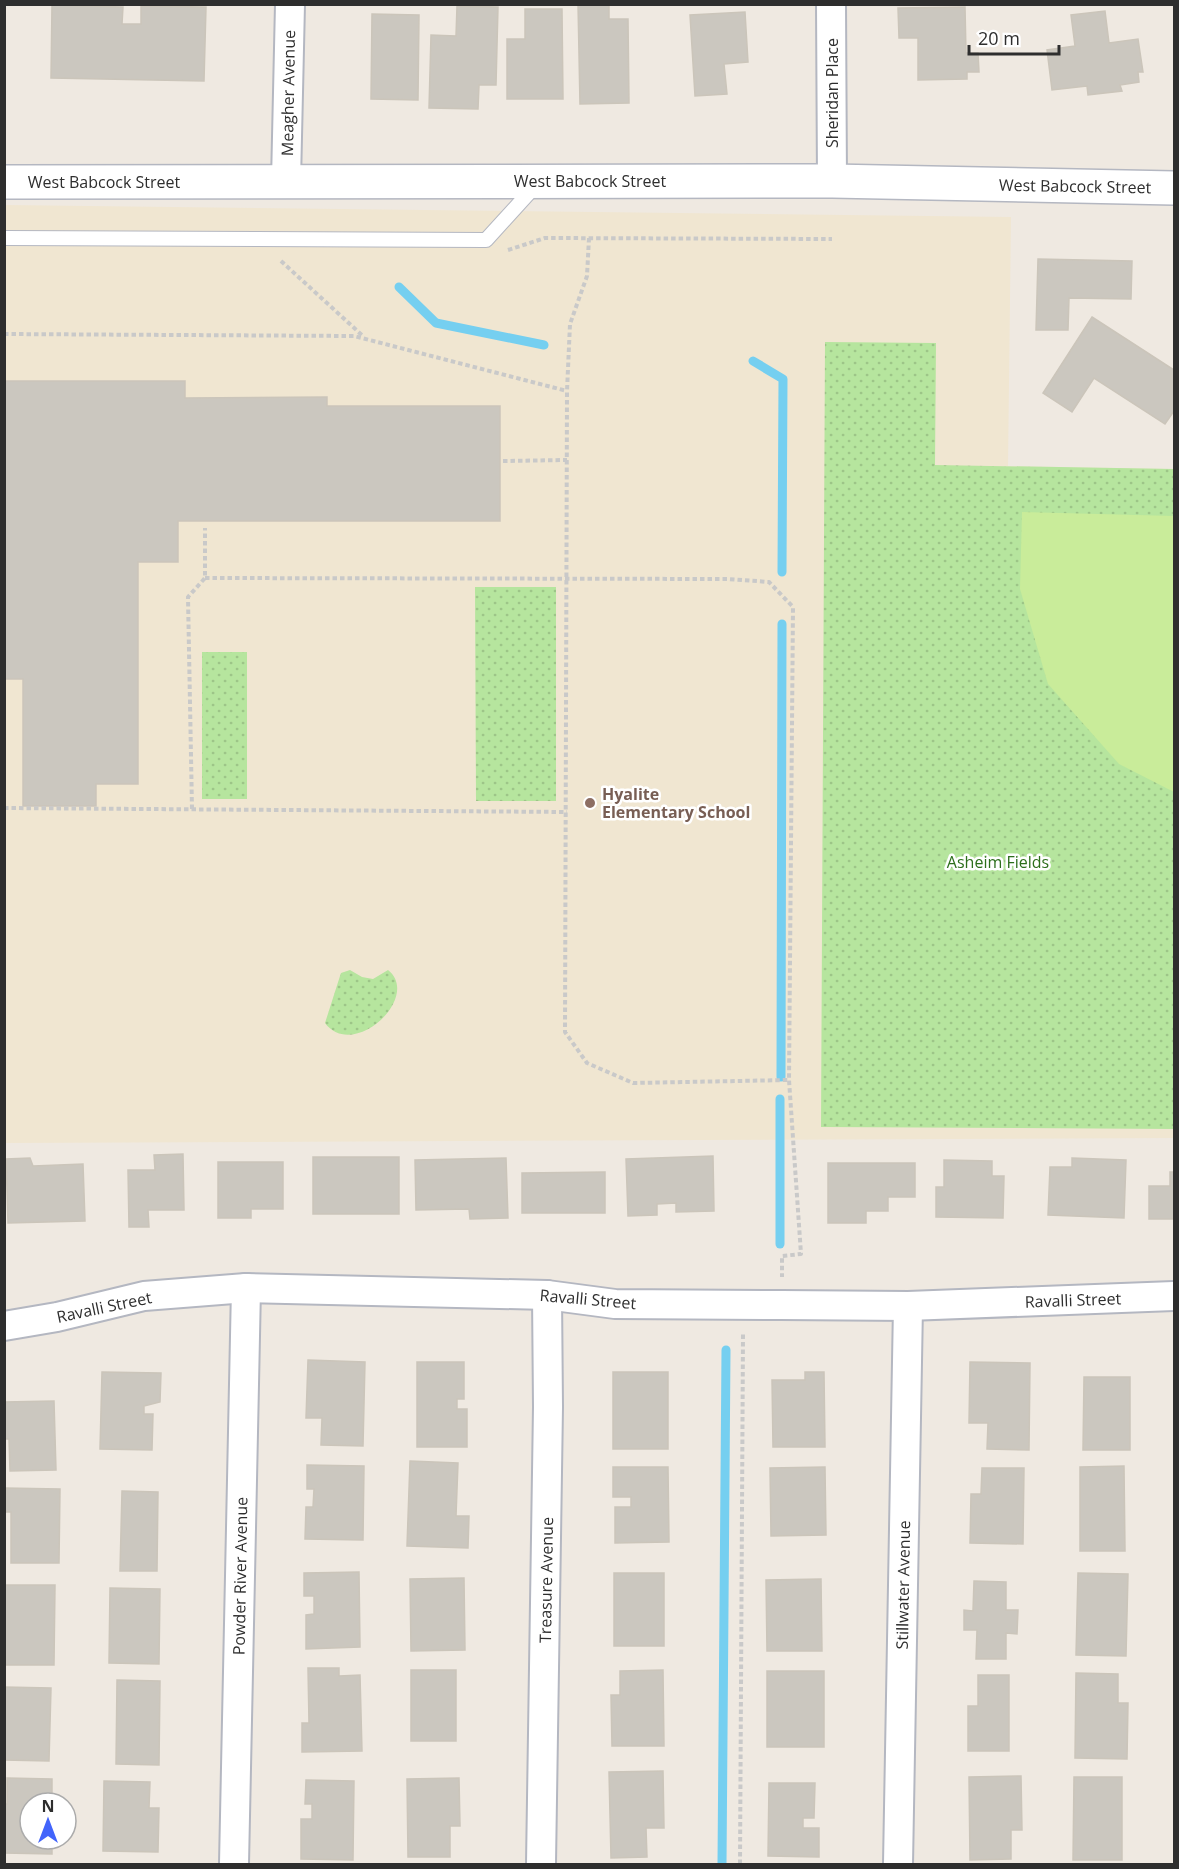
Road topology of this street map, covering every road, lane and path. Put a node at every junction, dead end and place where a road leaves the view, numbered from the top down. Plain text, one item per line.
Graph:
1 (290, 4) edge
2 (831, 4) edge
3 (286, 181) junction
4 (539, 181) junction
5 (832, 181) junction
6 (4, 182) edge
7 (1174, 188) edge
8 (588, 237) dead end
9 (4, 238) edge
10 (276, 256) dead end
11 (4, 334) edge
12 (366, 339) junction
13 (567, 391) junction
14 (567, 460) junction
15 (503, 461) dead end
16 (205, 528) dead end
17 (205, 578) junction
18 (567, 580) junction
19 (4, 808) edge
20 (192, 809) junction
21 (567, 812) junction
22 (789, 1080) junction
23 (782, 1256) dead end
24 (246, 1288) junction
25 (547, 1295) junction
26 (1174, 1296) edge
27 (908, 1306) junction
28 (4, 1326) edge
29 (743, 1333) dead end
30 (234, 1864) edge
31 (541, 1864) edge
32 (740, 1864) edge
33 (898, 1864) edge

1 - 3 street, Meagher Avenue
2 - 5 street, Sheridan Place
3 - 4 street, West Babcock Street
3 - 6 street, West Babcock Street
4 - 5 street, West Babcock Street
4 - 9 lane
5 - 7 street, West Babcock Street
8 - 13 path
10 - 12 path
11 - 12 path
12 - 13 path
13 - 14 path
14 - 15 path
14 - 18 path
16 - 17 path
17 - 18 path
17 - 20 path
18 - 21 path
18 - 22 path
19 - 20 path
20 - 21 path
21 - 22 path
22 - 23 path
24 - 25 street, Ravalli Street
24 - 28 street, Ravalli Street
24 - 30 street, Powder River Avenue
25 - 27 street, Ravalli Street
25 - 31 street, Treasure Avenue
26 - 27 street, Ravalli Street
27 - 33 street, Stillwater Avenue
29 - 32 path

